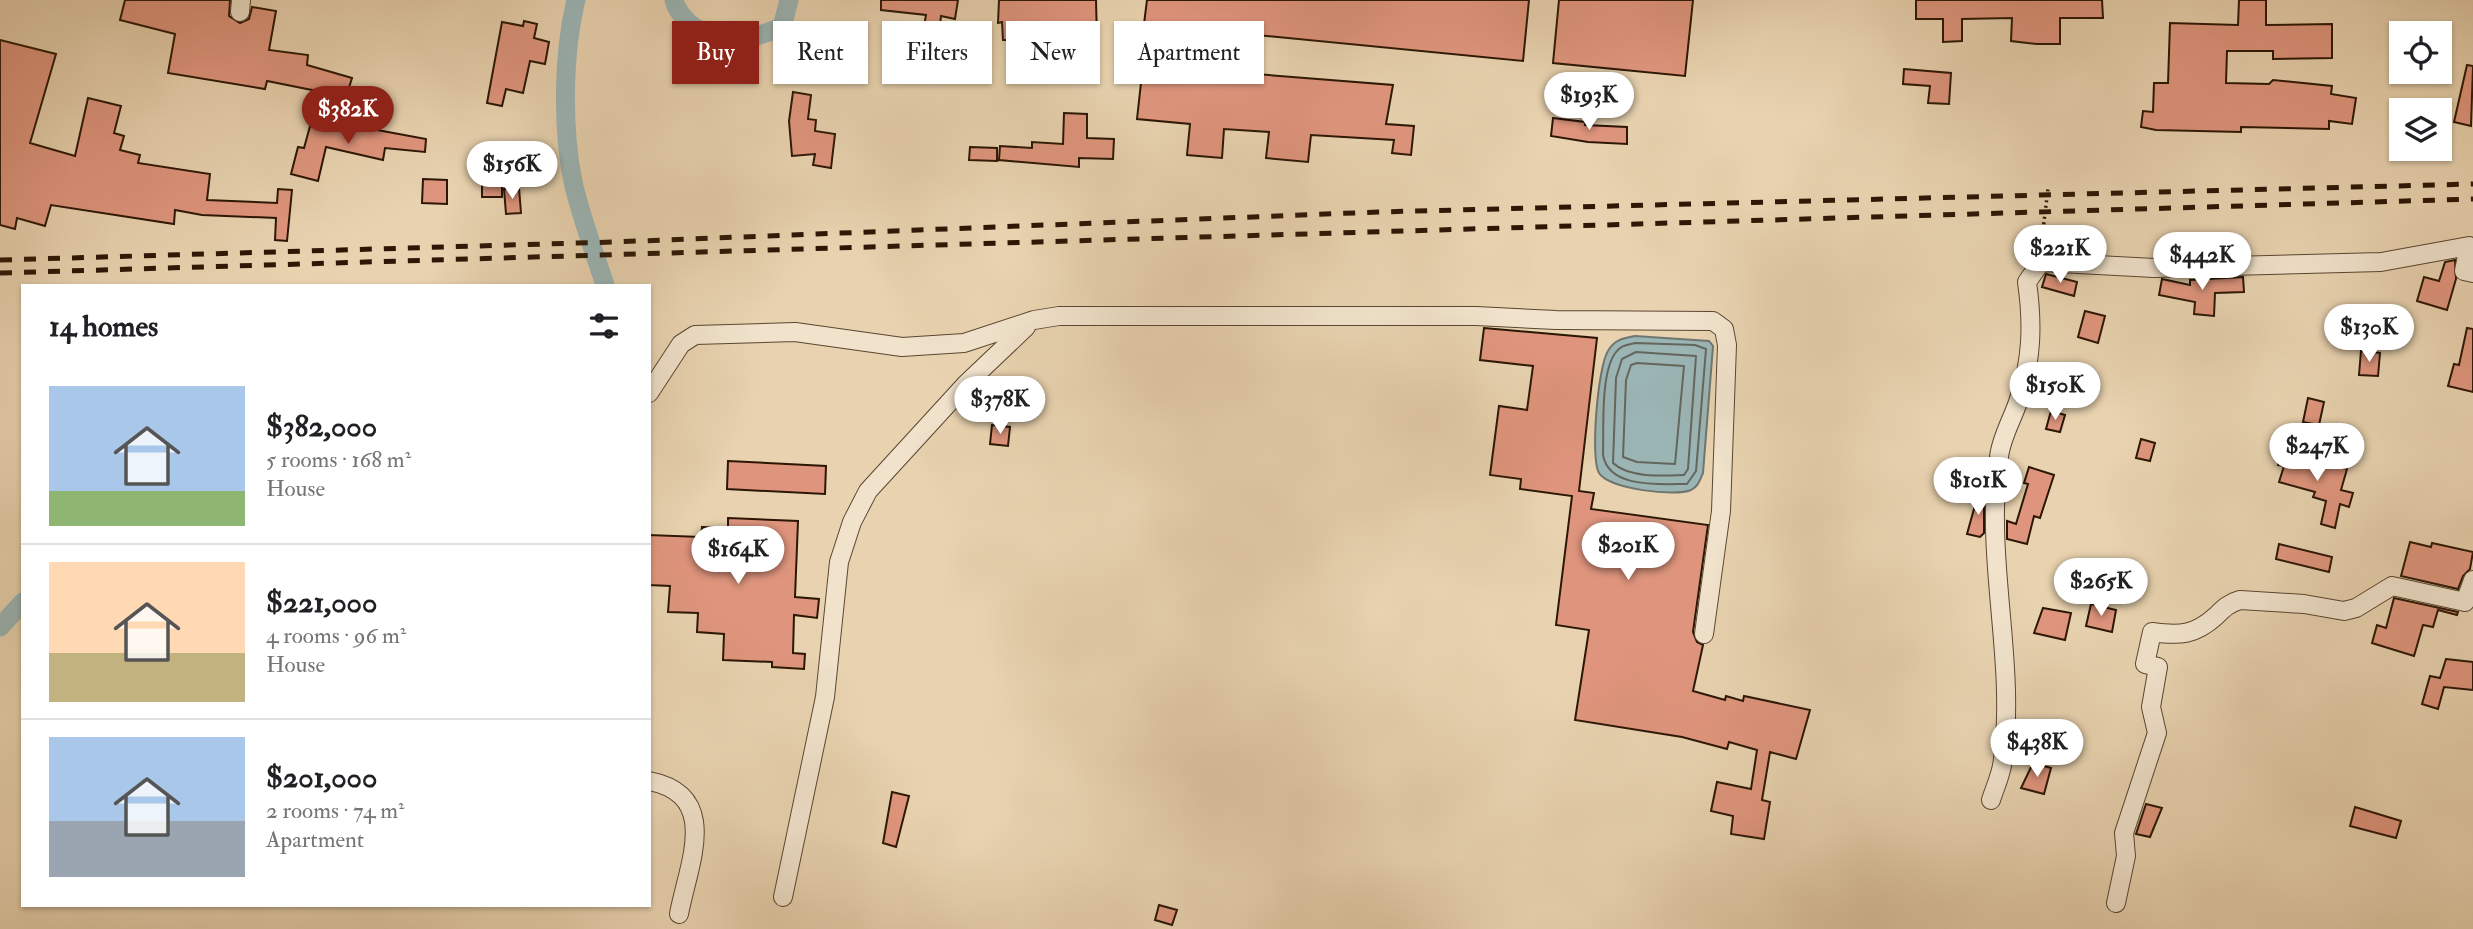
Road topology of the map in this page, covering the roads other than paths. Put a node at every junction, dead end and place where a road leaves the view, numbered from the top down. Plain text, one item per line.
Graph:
1 (2473, 273) edge
2 (1034, 320) junction
3 (651, 390) edge
4 (2473, 580) edge
5 (1704, 634) dead end
6 (651, 782) edge
7 (1991, 800) dead end
8 (783, 897) dead end
9 (2116, 903) dead end
10 (679, 915) dead end

1 - 7 street
2 - 3 street
2 - 5 street
2 - 8 street
4 - 9 street
6 - 10 street

